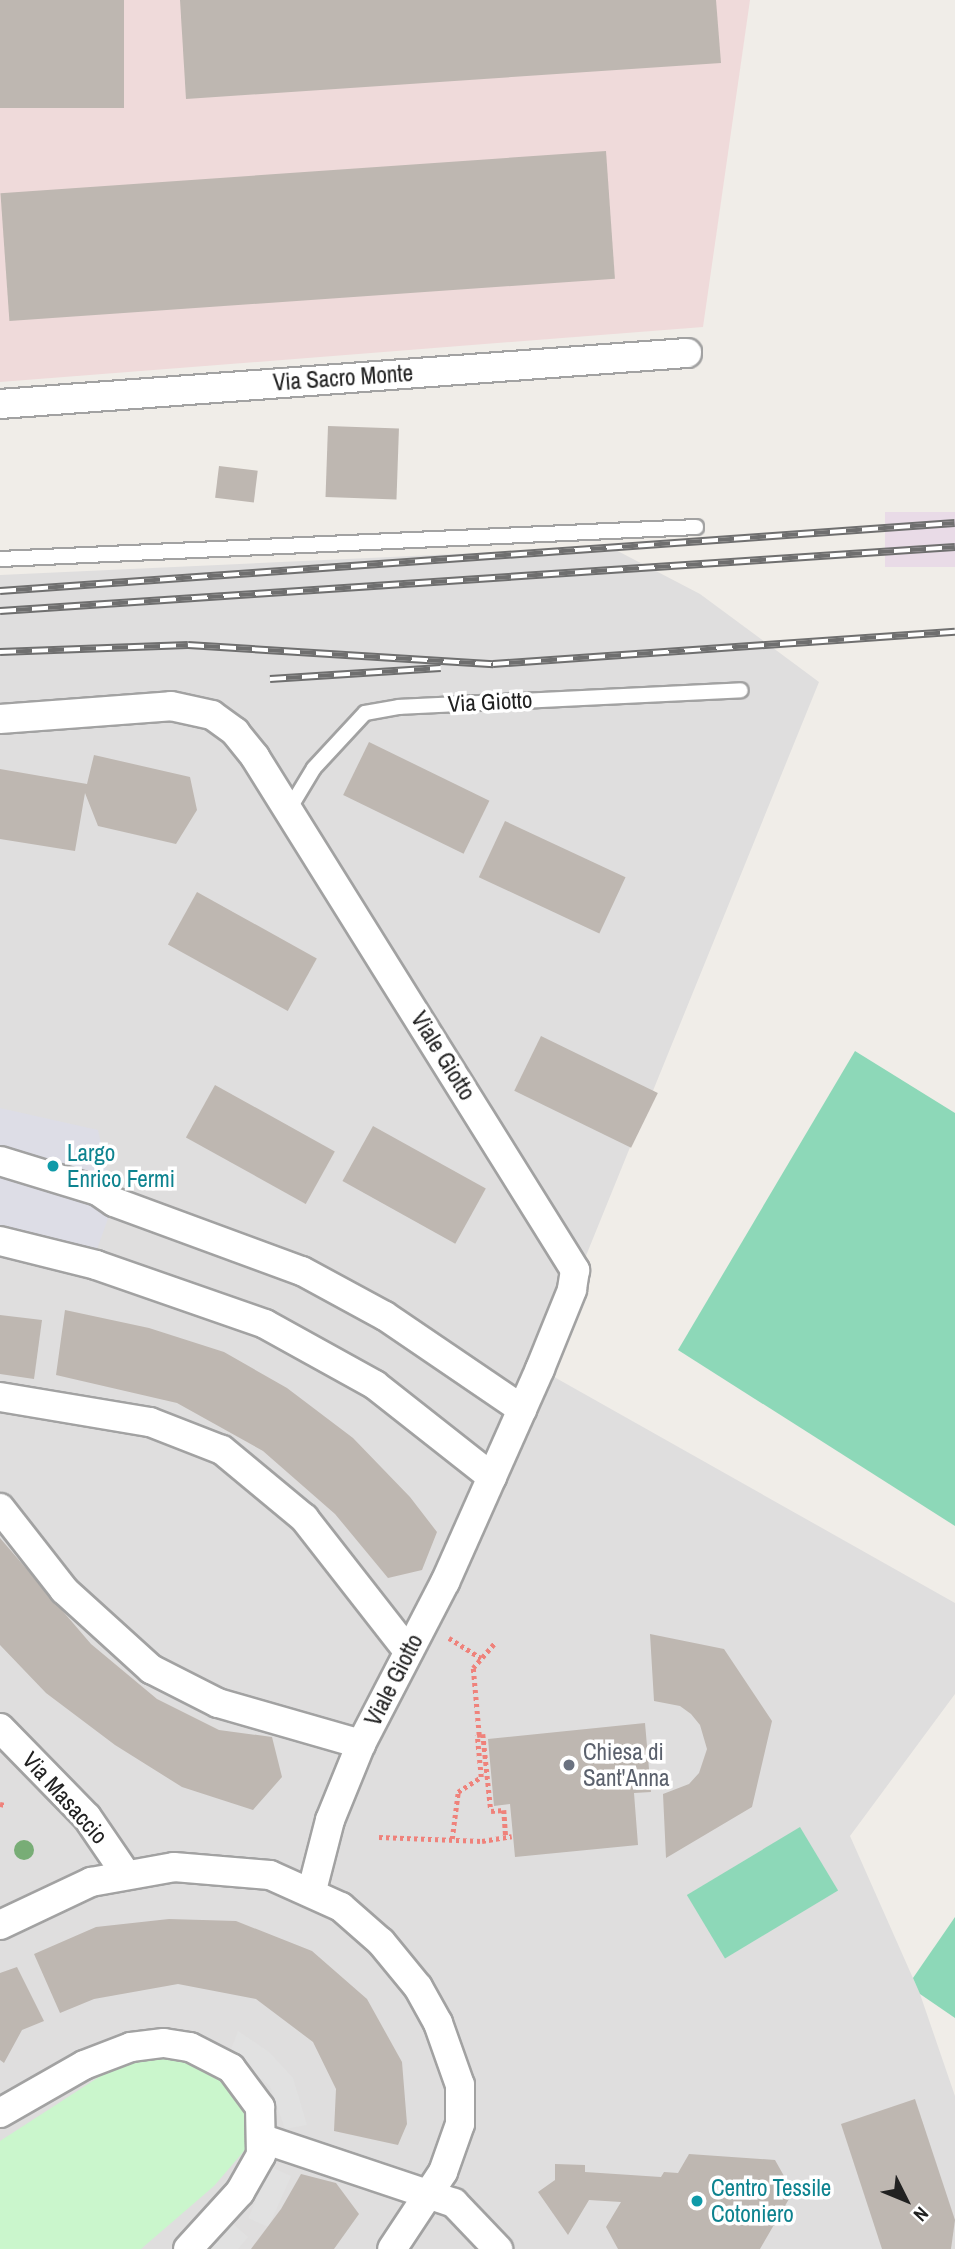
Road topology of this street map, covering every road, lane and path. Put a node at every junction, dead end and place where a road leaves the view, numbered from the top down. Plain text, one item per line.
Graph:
1 (687, 353) dead end
2 (0, 404) edge
3 (696, 527) dead end
4 (0, 559) edge
5 (741, 690) dead end
6 (0, 719) edge
7 (287, 812) junction
8 (0, 1161) edge
9 (0, 1241) edge
10 (0, 1396) edge
11 (522, 1409) junction
12 (492, 1477) junction
13 (0, 1508) edge
14 (449, 1638) dead end
15 (495, 1643) dead end
16 (408, 1651) junction
17 (481, 1658) junction
18 (0, 1728) edge
19 (479, 1735) junction
20 (361, 1744) junction
21 (379, 1837) dead end
22 (452, 1839) junction
23 (125, 1873) junction
24 (312, 1890) junction
25 (0, 1924) edge
26 (0, 2113) edge
27 (263, 2139) junction
28 (430, 2195) junction
29 (188, 2249) edge
30 (392, 2249) edge
31 (499, 2249) edge

1 - 2 street, Via Sacro Monte
3 - 4 lane
5 - 7 lane, Via Giotto
6 - 7 street, Viale Giotto
7 - 11 street, Viale Giotto
8 - 11 street
9 - 12 street
10 - 16 street
11 - 12 street, Viale Giotto
12 - 16 street, Viale Giotto
13 - 20 street
14 - 17 path
15 - 17 path
16 - 20 street, Viale Giotto
17 - 19 path
18 - 23 street, Via Masaccio
19 - 22 path
19 - 22 path
20 - 24 street, Viale Giotto
21 - 22 path
23 - 24 street
23 - 25 street
24 - 28 street
26 - 27 street
27 - 28 street
27 - 29 street
28 - 30 street
28 - 31 street

